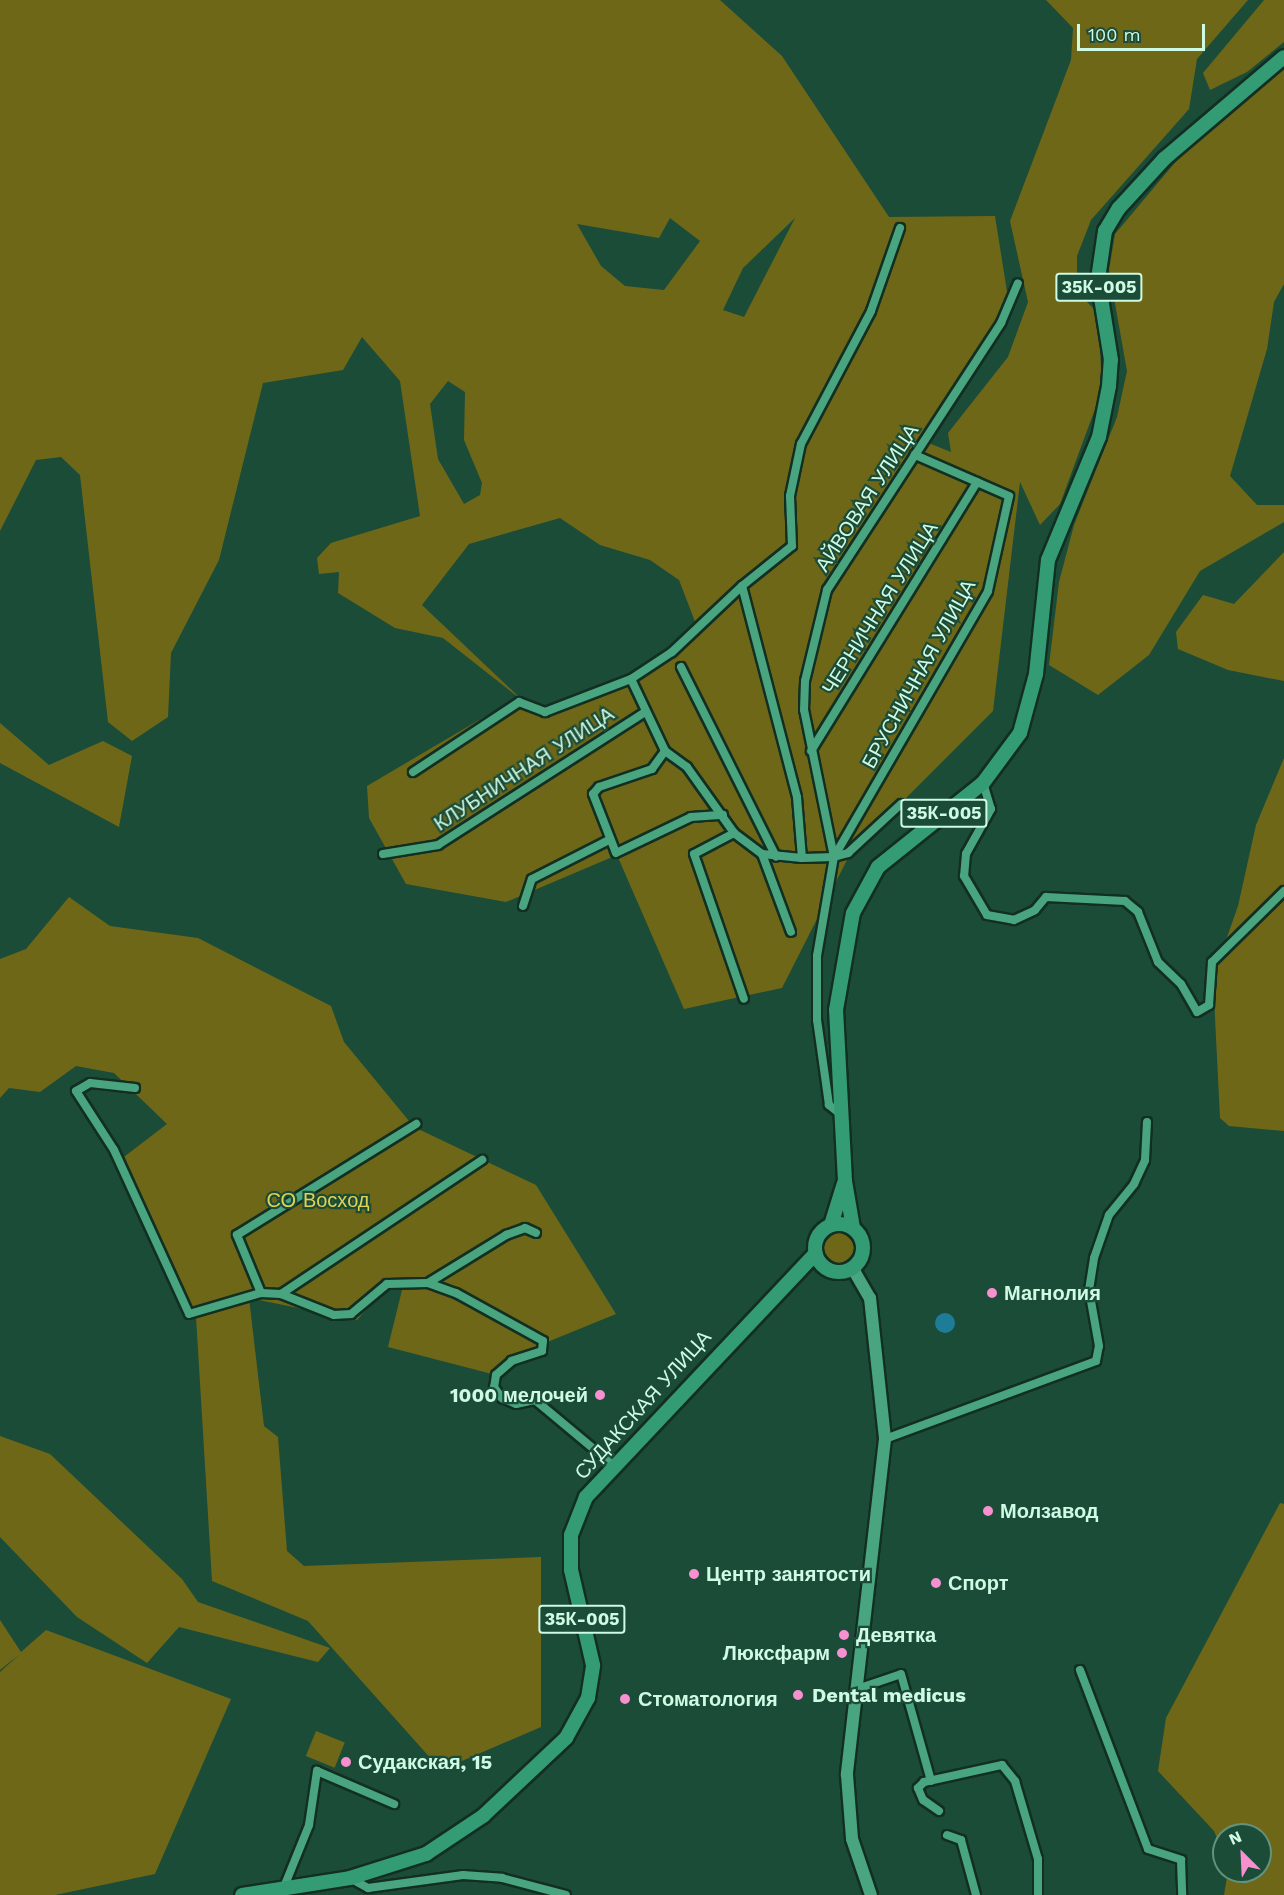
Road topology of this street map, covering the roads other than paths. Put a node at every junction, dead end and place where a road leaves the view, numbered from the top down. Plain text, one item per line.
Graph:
1 (1284, 57) edge
2 (900, 228) dead end
3 (1018, 283) dead end
4 (915, 455) junction
5 (977, 482) junction
6 (742, 586) junction
7 (681, 667) dead end
8 (631, 679) junction
9 (645, 712) junction
10 (665, 751) junction
11 (811, 751) junction
12 (413, 772) dead end
13 (983, 783) junction
14 (901, 804) dead end
15 (723, 815) junction
16 (734, 833) junction
17 (609, 840) junction
18 (383, 854) dead end
19 (762, 854) junction
20 (776, 857) junction
21 (834, 857) junction
22 (802, 858) junction
23 (1284, 891) edge
24 (523, 906) dead end
25 (791, 932) dead end
26 (744, 999) dead end
27 (135, 1088) dead end
28 (843, 1116) junction
29 (1147, 1122) dead end
30 (416, 1124) dead end
31 (482, 1160) dead end
32 (845, 1181) junction
33 (831, 1225) junction
34 (853, 1228) junction
35 (536, 1233) dead end
36 (815, 1254) junction
37 (853, 1269) junction
38 (428, 1283) junction
39 (261, 1293) junction
40 (281, 1294) junction
41 (885, 1439) junction
42 (613, 1465) junction
43 (1080, 1670) dead end
44 (857, 1689) junction
45 (931, 1781) junction
46 (394, 1803) dead end
47 (939, 1811) dead end
48 (947, 1835) dead end
49 (350, 1878) junction
50 (284, 1887) junction
51 (267, 1893) edge
52 (242, 1895) edge
53 (564, 1895) edge
54 (870, 1895) edge
55 (976, 1895) edge
56 (1038, 1895) edge
57 (1182, 1895) edge

1 - 13 main road, 35К-005
2 - 6 street
3 - 4 street, АЙВОВАЯ УЛИЦА
4 - 5 street
4 - 11 street, АЙВОВАЯ УЛИЦА
5 - 11 street, ЧЕРНИЧНАЯ УЛИЦА
5 - 21 street, БРУСНИЧНАЯ УЛИЦА
6 - 8 street
6 - 22 street
7 - 20 street
8 - 9 street
8 - 12 street
9 - 10 street
9 - 18 street, КЛУБНИЧНАЯ УЛИЦА
10 - 15 street
10 - 17 street
11 - 21 street, АЙВОВАЯ УЛИЦА
13 - 23 street
13 - 28 main road, 35К-005
14 - 21 street
15 - 16 street
15 - 17 street
16 - 19 street
16 - 26 street
17 - 24 street
19 - 20 street
19 - 25 street
20 - 22 street
21 - 22 street
21 - 28 street
27 - 39 street
28 - 32 main road, 35К-005
29 - 41 street
30 - 39 street
31 - 40 street
32 - 33 main road, 35К-005
32 - 34 main road, 35К-005
33 - 34 main road
33 - 36 main road, 35К-005
34 - 37 main road, 35К-005
35 - 38 street
36 - 37 main road
36 - 42 main road, СУДАКСКАЯ УЛИЦА / 35К-005
37 - 41 main road
38 - 40 street
38 - 42 street
39 - 40 street
41 - 44 main road
42 - 49 main road, СУДАКСКАЯ УЛИЦА / 35К-005
43 - 57 street
44 - 45 street
44 - 54 main road
45 - 47 street
45 - 56 street
46 - 50 street
48 - 55 street
49 - 50 main road, СУДАКСКАЯ УЛИЦА / 35К-005
49 - 53 street
50 - 51 main road, СУДАКСКАЯ УЛИЦА / 35К-005
51 - 52 main road, СУДАКСКАЯ УЛИЦА / 35К-005

